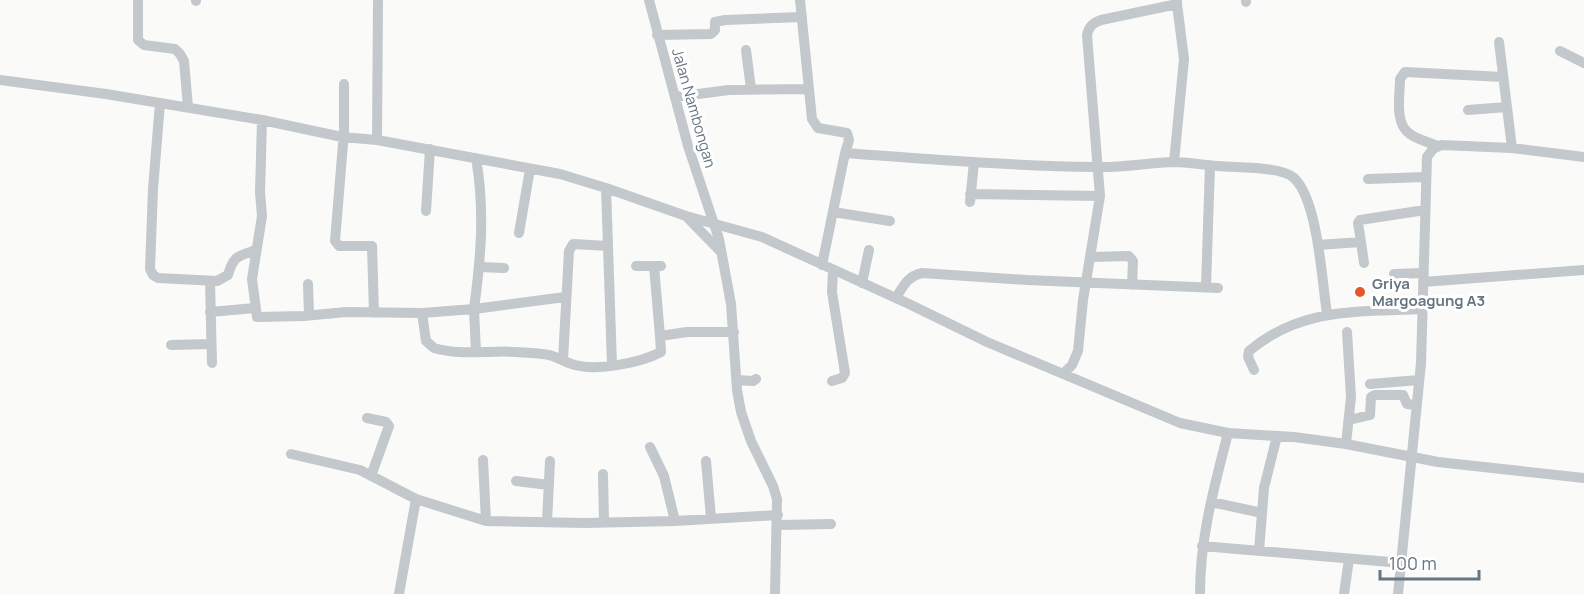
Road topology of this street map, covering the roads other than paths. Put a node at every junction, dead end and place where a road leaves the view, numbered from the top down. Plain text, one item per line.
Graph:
1 (138, 0) edge
2 (378, 0) edge
3 (649, 0) edge
4 (800, 0) edge
5 (1177, 2) edge
6 (802, 17) junction
7 (657, 35) junction
8 (1499, 42) dead end
9 (746, 50) dead end
10 (1560, 51) dead end
11 (1584, 63) edge
12 (1503, 77) junction
13 (0, 80) edge
14 (344, 84) dead end
15 (751, 89) junction
16 (809, 89) junction
17 (675, 97) junction
18 (160, 103) junction
19 (1507, 107) junction
20 (188, 108) junction
21 (1468, 110) dead end
22 (262, 120) junction
23 (342, 137) junction
24 (377, 140) junction
25 (1437, 146) junction
26 (1512, 148) junction
27 (430, 149) junction
28 (845, 153) junction
29 (1584, 157) edge
30 (476, 158) junction
31 (974, 162) junction
32 (1174, 162) junction
33 (1210, 165) junction
34 (1098, 167) junction
35 (530, 169) junction
36 (1426, 177) junction
37 (1368, 179) dead end
38 (606, 188) junction
39 (1100, 196) junction
40 (1425, 210) junction
41 (426, 211) dead end
42 (833, 212) junction
43 (686, 216) junction
44 (890, 220) dead end
45 (714, 223) junction
46 (519, 233) dead end
47 (1361, 242) junction
48 (1318, 245) junction
49 (608, 246) junction
50 (256, 250) junction
51 (868, 250) dead end
52 (721, 252) junction
53 (1091, 257) junction
54 (1364, 263) dead end
55 (822, 265) junction
56 (636, 266) dead end
57 (479, 267) junction
58 (504, 268) dead end
59 (833, 270) junction
60 (1584, 270) edge
61 (1394, 274) dead end
62 (1423, 277) junction
63 (210, 281) junction
64 (862, 283) junction
65 (1086, 283) junction
66 (308, 284) dead end
67 (1132, 285) junction
68 (1206, 287) junction
69 (1218, 288) dead end
70 (565, 297) junction
71 (896, 298) junction
72 (255, 308) junction
73 (474, 309) junction
74 (1422, 309) junction
75 (210, 312) junction
76 (374, 313) junction
77 (422, 313) junction
78 (1327, 314) junction
79 (309, 315) junction
80 (734, 332) junction
81 (1347, 332) dead end
82 (660, 336) junction
83 (211, 344) junction
84 (171, 345) dead end
85 (476, 352) junction
86 (563, 360) junction
87 (212, 363) dead end
88 (612, 365) junction
89 (1254, 370) dead end
90 (1067, 373) junction
91 (756, 379) dead end
92 (736, 380) junction
93 (1419, 380) junction
94 (832, 381) dead end
95 (1370, 384) dead end
96 (1416, 405) junction
97 (367, 418) dead end
98 (1349, 420) junction
99 (1228, 433) junction
100 (1277, 435) junction
101 (1346, 444) junction
102 (650, 447) dead end
103 (291, 454) dead end
104 (1411, 456) junction
105 (483, 460) dead end
106 (706, 460) dead end
107 (550, 461) dead end
108 (603, 474) dead end
109 (371, 476) junction
110 (1584, 478) edge
111 (516, 481) dead end
112 (549, 485) junction
113 (416, 499) junction
114 (1211, 502) junction
115 (1262, 513) junction
116 (711, 518) junction
117 (778, 520) junction
118 (486, 521) junction
119 (675, 521) junction
120 (547, 522) junction
121 (604, 522) junction
122 (831, 524) dead end
123 (1202, 546) junction
124 (1259, 551) junction
125 (1349, 558) junction
126 (1402, 563) junction
127 (399, 594) edge
128 (776, 594) edge
129 (1200, 594) edge
130 (1344, 594) edge
131 (1398, 594) edge

1 - 20 street
2 - 24 street
3 - 7 street, Jalan Nambongan
4 - 6 street
5 - 32 street
5 - 34 street
6 - 7 street
6 - 16 street
7 - 17 street, Jalan Nambongan
8 - 12 street
9 - 15 street
10 - 11 street
12 - 19 street
12 - 25 street
13 - 18 street
14 - 23 street
15 - 16 street
15 - 17 street
16 - 28 street
17 - 45 street, Jalan Nambongan
18 - 20 street
18 - 63 street
19 - 21 street
19 - 26 street
20 - 22 street
22 - 23 street
22 - 50 street
23 - 24 street
23 - 76 street
24 - 27 street
25 - 26 street
25 - 36 street
26 - 29 street
27 - 30 street
27 - 41 street
28 - 31 street
28 - 42 street
30 - 35 street
30 - 57 street
31 - 34 street
31 - 39 street
32 - 33 street
32 - 34 street
33 - 48 street
33 - 68 street
34 - 39 street
35 - 38 street
35 - 46 street
36 - 37 street
36 - 40 street
38 - 43 street
38 - 49 street
39 - 53 street
40 - 47 street
40 - 62 street
42 - 44 street
42 - 55 street
43 - 45 street
43 - 52 street
45 - 52 street, Jalan Nambongan
45 - 55 street
47 - 48 street
47 - 54 street
48 - 78 street
49 - 70 street
49 - 88 street
50 - 63 street
50 - 72 street
51 - 64 street
52 - 80 street, Jalan Nambongan
53 - 65 street
53 - 67 street
55 - 59 street
56 - 82 street
57 - 58 street
57 - 73 street
59 - 64 street
59 - 94 street
60 - 62 street
61 - 62 street
62 - 74 street
63 - 75 street
64 - 71 street
65 - 67 street
65 - 71 street
65 - 90 street
66 - 79 street
67 - 68 street
68 - 69 street
70 - 73 street
70 - 86 street
71 - 90 street
72 - 75 street
72 - 79 street
73 - 77 street
73 - 85 street
74 - 78 street
74 - 93 street
75 - 83 street
76 - 77 street
76 - 79 street
77 - 85 street
78 - 89 street
80 - 82 street
80 - 92 street, Jalan Nambongan
81 - 98 street
82 - 88 street
83 - 84 street
83 - 87 street
85 - 86 street
86 - 88 street
90 - 99 street
91 - 92 street
92 - 117 street, Jalan Nambongan
93 - 95 street
93 - 96 street
96 - 98 street
96 - 104 street
97 - 109 street
98 - 101 street
99 - 100 street
99 - 114 street
100 - 101 street
100 - 115 street
101 - 104 street
102 - 119 street
103 - 109 street
104 - 110 street
104 - 126 street
105 - 118 street
106 - 116 street
107 - 112 street
108 - 121 street
109 - 113 street
111 - 112 street
112 - 120 street
113 - 118 street
113 - 127 street
114 - 115 street
114 - 123 street
115 - 124 street
116 - 117 street
116 - 119 street
117 - 122 street
117 - 128 street, Jalan Nambongan
118 - 120 street
119 - 121 street
120 - 121 street
123 - 124 street
123 - 129 street
124 - 125 street
125 - 126 street
125 - 130 street
126 - 131 street

